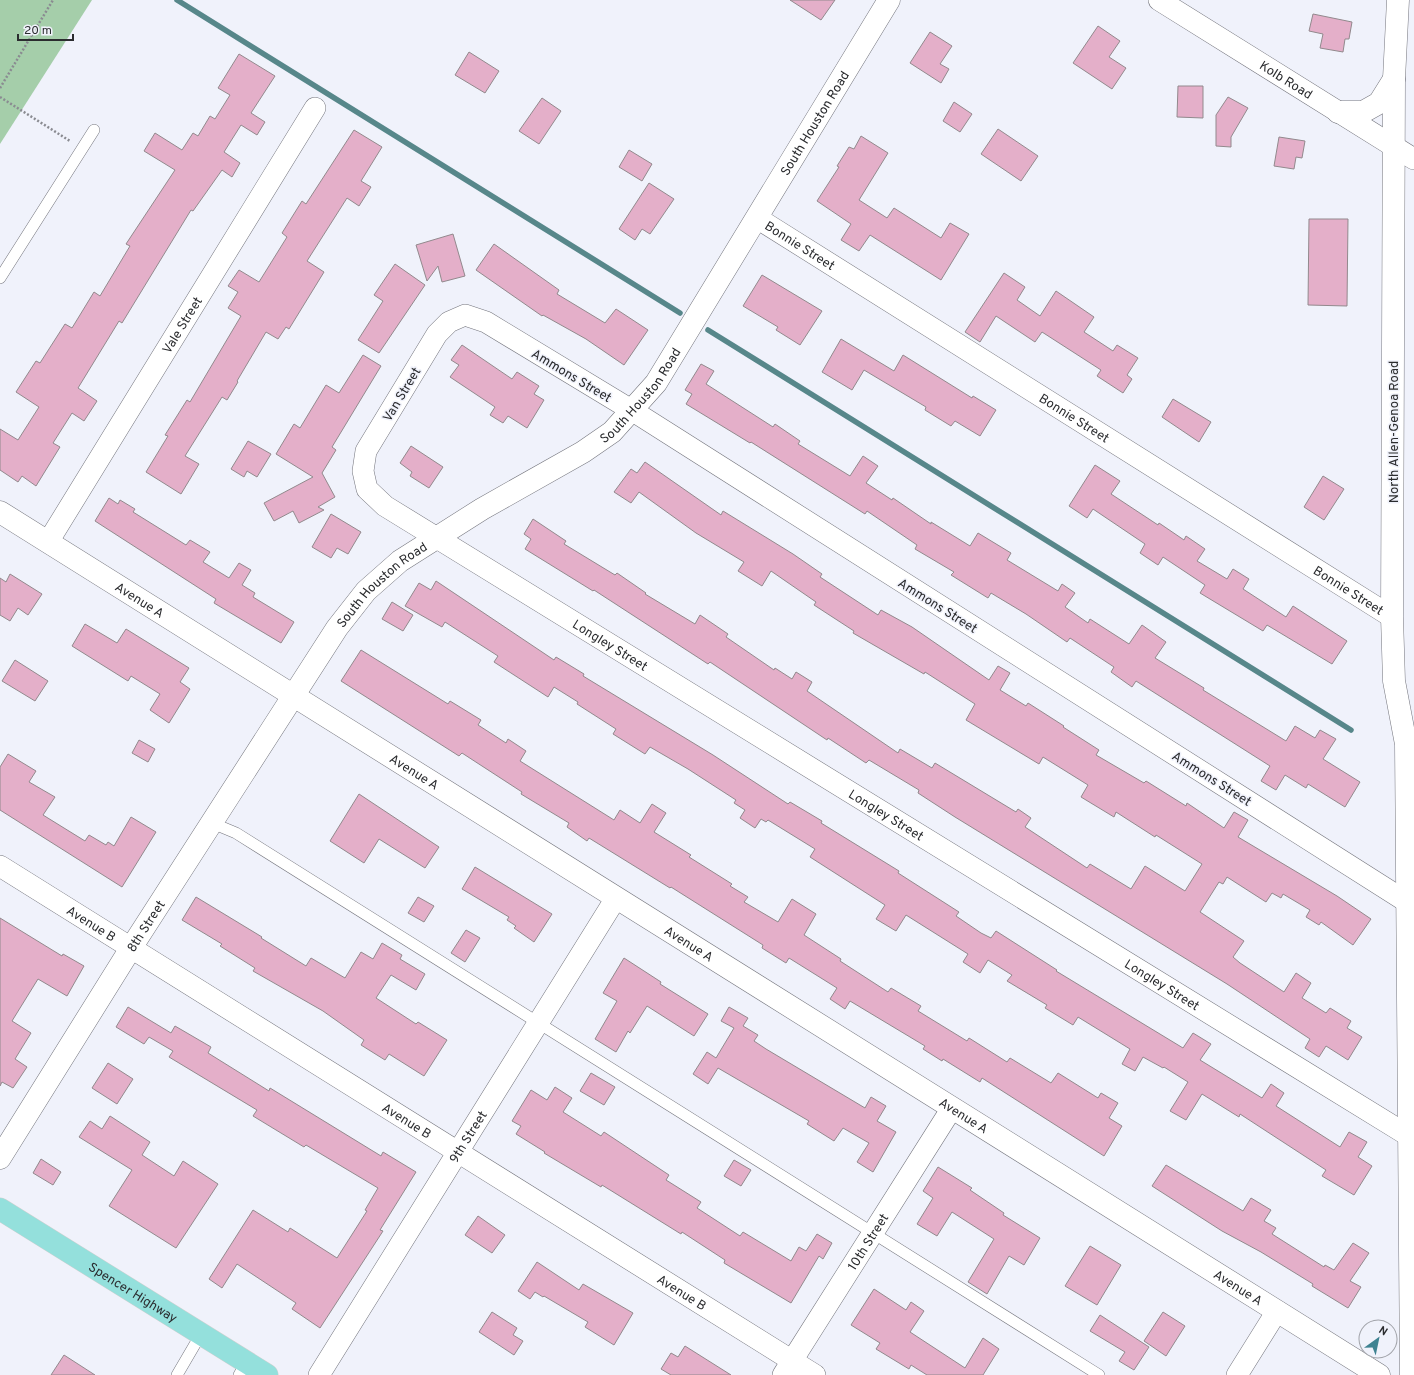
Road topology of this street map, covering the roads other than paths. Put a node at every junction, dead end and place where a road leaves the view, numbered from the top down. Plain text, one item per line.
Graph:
1 (889, 0) edge
2 (1159, 0) edge
3 (1398, 0) edge
4 (1394, 79) junction
5 (315, 108) dead end
6 (1338, 112) junction
7 (94, 130) dead end
8 (1395, 148) junction
9 (1414, 159) edge
10 (757, 218) junction
11 (0, 278) edge
12 (465, 315) joint
13 (632, 411) junction
14 (367, 489) joint
15 (0, 512) edge
16 (437, 537) junction
17 (48, 542) junction
18 (1392, 616) junction
19 (294, 696) junction
20 (1414, 715) edge
21 (1409, 751) edge
22 (212, 823) junction
23 (0, 866) edge
24 (616, 898) junction
25 (1407, 902) junction
26 (131, 948) junction
27 (1411, 997) edge
28 (538, 1023) junction
29 (952, 1108) junction
30 (1409, 1136) junction
31 (458, 1152) junction
32 (0, 1158) edge
33 (0, 1209) edge
34 (873, 1233) junction
35 (1277, 1311) junction
36 (201, 1334) junction
37 (788, 1368) edge
38 (242, 1369) edge
39 (1371, 1373) edge
40 (177, 1375) edge
41 (267, 1375) edge
42 (319, 1375) edge
43 (815, 1375) edge
44 (1099, 1375) edge
45 (1237, 1375) edge
46 (1411, 1375) edge

1 - 10 street, South Houston Road
2 - 6 street, Kolb Road
3 - 4 street, North Allen-Genoa Road
4 - 6 street
4 - 8 street, North Allen-Genoa Road
5 - 17 street, Vale Street
6 - 8 street, Kolb Road
7 - 11 lane
8 - 9 street, Kolb Road
8 - 18 street, North Allen-Genoa Road
10 - 13 street, South Houston Road
10 - 18 street, Bonnie Street
12 - 13 street, Ammons Street
12 - 14 street, Van Street
13 - 16 street, South Houston Road
13 - 25 street, Ammons Street
14 - 16 street, Longley Street
15 - 17 street, Avenue A
16 - 19 street, South Houston Road
16 - 30 street, Longley Street
17 - 19 street, Avenue A
18 - 21 street, North Allen-Genoa Road
19 - 22 street, 8th Street
19 - 24 street, Avenue A
20 - 21 street, North Allen-Genoa Road
21 - 25 street, North Allen-Genoa Road
22 - 26 street, 8th Street
22 - 28 lane
23 - 26 street, Avenue B
24 - 28 street, 9th Street
24 - 29 street, Avenue A
25 - 27 street, North Allen-Genoa Road
26 - 31 street, Avenue B
26 - 32 street, 8th Street
27 - 30 street, North Allen-Genoa Road
28 - 31 street, 9th Street
28 - 34 lane
29 - 34 street, 10th Street
29 - 35 street, Avenue A
30 - 46 street, North Allen-Genoa Road
31 - 37 street, Avenue B
31 - 42 street, 9th Street
33 - 36 main road, Spencer Highway
34 - 37 street, 10th Street
34 - 44 lane
35 - 39 street, Avenue A
35 - 45 street
36 - 38 main road, Spencer Highway
36 - 40 lane
37 - 43 street, Avenue B
38 - 41 main road, Spencer Highway

